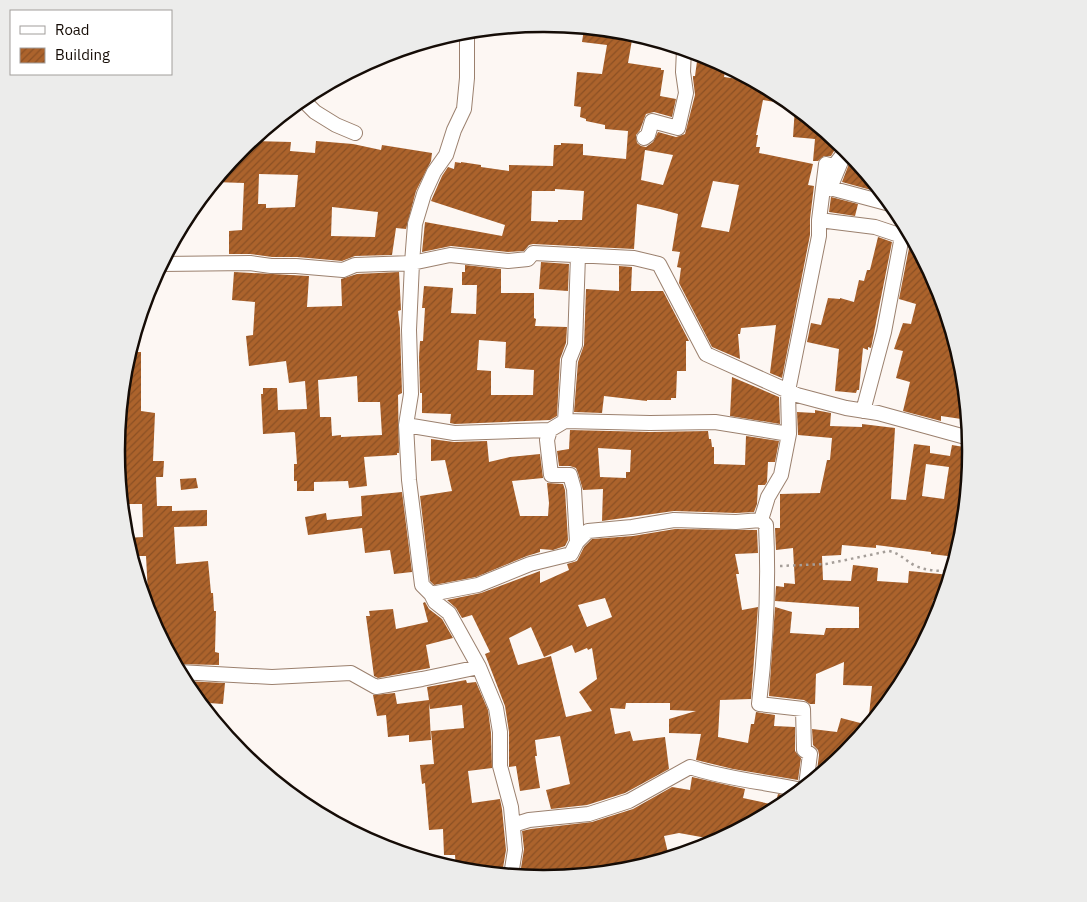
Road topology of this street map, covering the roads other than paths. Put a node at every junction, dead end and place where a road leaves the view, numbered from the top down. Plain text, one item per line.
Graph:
1 (467, 40) edge
2 (684, 57) edge
3 (308, 105) edge
4 (355, 133) dead end
5 (644, 138) dead end
6 (841, 157) edge
7 (842, 158) edge
8 (880, 201) edge
9 (819, 220) junction
10 (899, 230) edge
11 (903, 237) edge
12 (578, 255) junction
13 (412, 262) junction
14 (169, 264) edge
15 (788, 391) junction
16 (863, 411) junction
17 (566, 421) junction
18 (406, 425) junction
19 (550, 430) junction
20 (789, 434) junction
21 (961, 436) edge
22 (761, 520) junction
23 (577, 542) junction
24 (431, 594) junction
25 (479, 667) junction
26 (189, 673) edge
27 (807, 775) edge
28 (791, 788) edge
29 (513, 825) junction
30 (512, 869) edge

1 - 13 street
2 - 5 street
3 - 4 street
6 - 9 street
7 - 8 street
9 - 10 street
9 - 15 street
11 - 16 street
12 - 13 street
12 - 15 street
12 - 17 street
13 - 14 street
13 - 18 street
15 - 16 street
15 - 20 street
16 - 21 street
17 - 19 street
17 - 20 street
18 - 19 street
18 - 24 street
19 - 23 street
20 - 22 street
22 - 23 street
22 - 27 street
23 - 24 street
24 - 25 street
25 - 26 street
25 - 29 street
28 - 29 street
29 - 30 street

